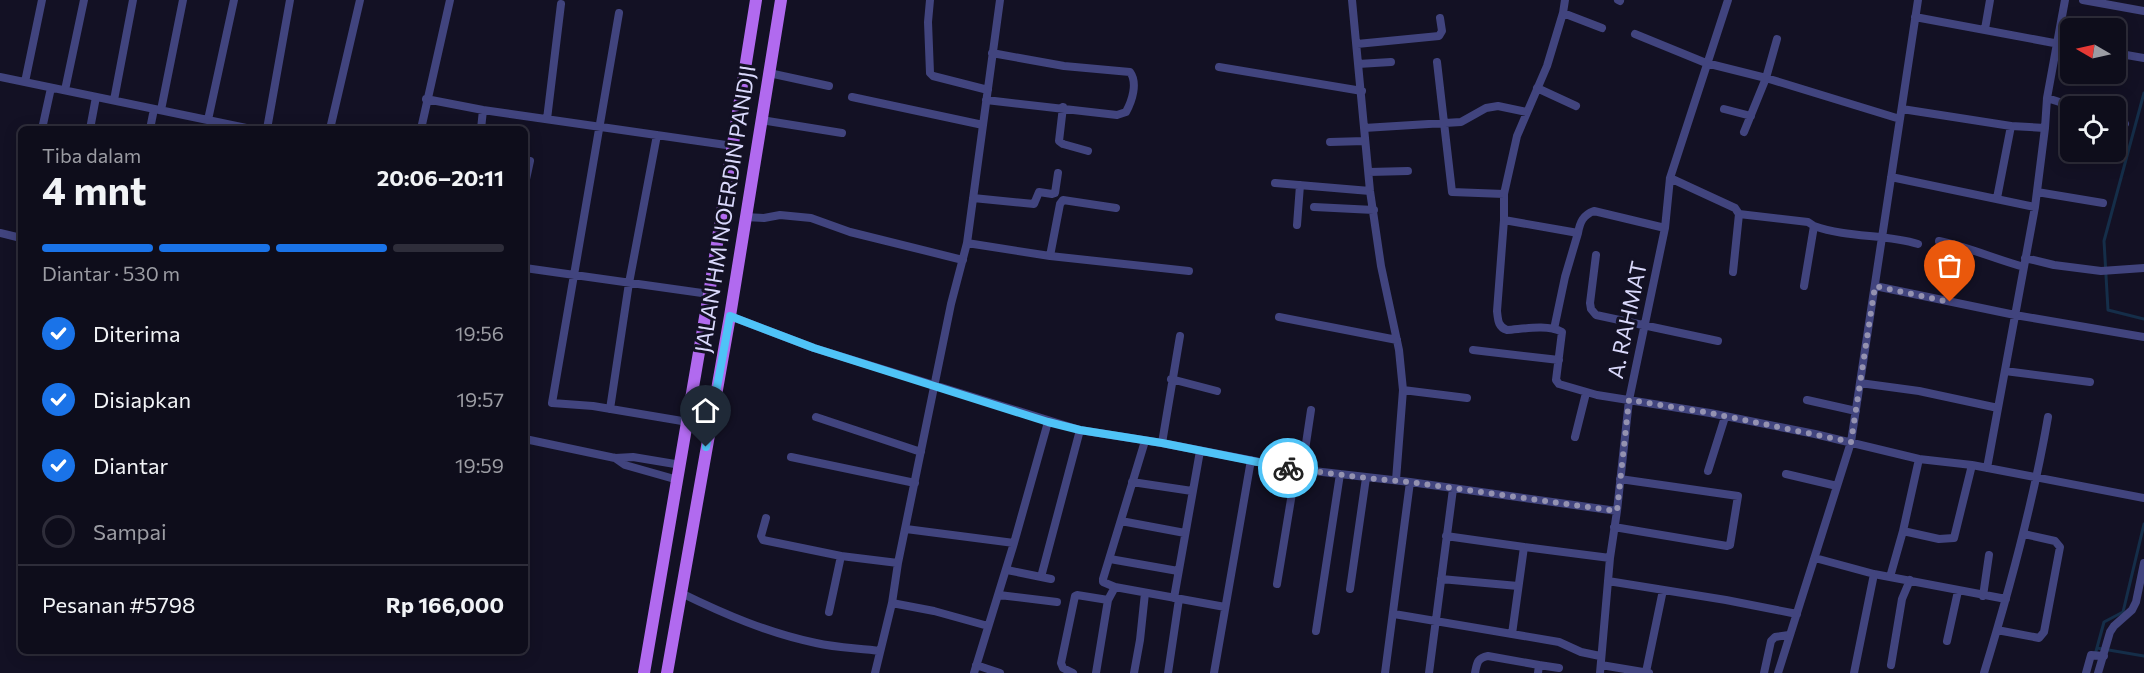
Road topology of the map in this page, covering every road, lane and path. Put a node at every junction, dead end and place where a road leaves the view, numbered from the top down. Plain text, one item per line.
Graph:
1 (42, 0) edge
2 (84, 0) edge
3 (134, 0) edge
4 (183, 0) edge
5 (234, 0) edge
6 (290, 0) edge
7 (360, 0) edge
8 (450, 0) edge
9 (756, 0) edge
10 (781, 0) edge
11 (930, 0) edge
12 (999, 0) edge
13 (1352, 0) edge
14 (1565, 0) edge
15 (1728, 0) edge
16 (1918, 0) edge
17 (1990, 0) edge
18 (2065, 0) edge
19 (2083, 0) edge
20 (561, 4) dead end
21 (2144, 11) edge
22 (619, 12) dead end
23 (1563, 13) junction
24 (1916, 17) junction
25 (1440, 18) dead end
26 (1602, 28) dead end
27 (1985, 29) junction
28 (1635, 34) dead end
29 (1777, 39) dead end
30 (1357, 44) junction
31 (2057, 44) junction
32 (2060, 44) edge
33 (993, 53) junction
34 (2126, 55) edge
35 (2144, 58) edge
36 (1390, 62) dead end
37 (1437, 62) dead end
38 (1706, 63) junction
39 (1358, 64) junction
40 (1219, 67) dead end
41 (769, 73) junction
42 (0, 78) edge
43 (1766, 78) junction
44 (25, 82) junction
45 (829, 86) dead end
46 (51, 88) junction
47 (1537, 88) junction
48 (65, 90) junction
49 (988, 90) junction
50 (1362, 91) junction
51 (96, 97) junction
52 (852, 97) dead end
53 (2047, 98) junction
54 (426, 99) junction
55 (114, 100) junction
56 (986, 100) junction
57 (2060, 102) edge
58 (1576, 106) dead end
59 (1063, 107) junction
60 (1724, 109) dead end
61 (1902, 109) junction
62 (157, 110) junction
63 (483, 110) junction
64 (1527, 112) junction
65 (1750, 116) junction
66 (547, 119) junction
67 (761, 120) junction
68 (1900, 120) junction
69 (1445, 124) junction
70 (207, 125) edge
71 (983, 125) junction
72 (43, 126) edge
73 (91, 126) edge
74 (151, 126) edge
75 (268, 126) edge
76 (331, 126) edge
77 (422, 126) edge
78 (481, 126) edge
79 (599, 126) junction
80 (2011, 126) junction
81 (1364, 128) junction
82 (2045, 128) junction
83 (1744, 132) dead end
84 (842, 133) dead end
85 (657, 135) junction
86 (1365, 141) junction
87 (1330, 142) dead end
88 (733, 146) junction
89 (1088, 152) dead end
90 (530, 161) dead end
91 (528, 170) edge
92 (1408, 171) dead end
93 (1369, 172) junction
94 (1058, 173) dead end
95 (1891, 177) junction
96 (1670, 178) junction
97 (1275, 183) dead end
98 (1300, 185) junction
99 (1370, 191) junction
100 (2037, 192) junction
101 (1504, 194) junction
102 (973, 198) junction
103 (1997, 198) junction
104 (2103, 203) dead end
105 (1314, 207) dead end
106 (2035, 207) junction
107 (1116, 208) dead end
108 (1374, 210) junction
109 (1739, 214) junction
110 (745, 217) junction
111 (1504, 220) junction
112 (1297, 225) dead end
113 (1814, 226) junction
114 (1665, 228) junction
115 (0, 233) edge
116 (1578, 233) junction
117 (18, 235) edge
118 (1882, 239) junction
119 (1939, 241) dead end
120 (967, 243) junction
121 (1918, 244) dead end
122 (1596, 255) dead end
123 (1050, 256) junction
124 (2025, 258) junction
125 (963, 260) junction
126 (2024, 267) junction
127 (528, 268) edge
128 (2144, 268) edge
129 (1189, 271) dead end
130 (1732, 272) dead end
131 (574, 276) junction
132 (629, 283) junction
133 (1804, 286) dead end
134 (1875, 286) junction
135 (709, 294) junction
136 (2015, 315) junction
137 (730, 316) junction
138 (1279, 317) dead end
139 (1645, 325) junction
140 (1554, 329) junction
141 (1180, 336) dead end
142 (2144, 337) edge
143 (1397, 340) junction
144 (1718, 341) dead end
145 (1473, 350) dead end
146 (1559, 360) junction
147 (2005, 371) junction
148 (1171, 380) junction
149 (1860, 382) junction
150 (2090, 382) dead end
151 (934, 384) junction
152 (1403, 390) junction
153 (1217, 391) dead end
154 (1586, 393) junction
155 (1467, 398) dead end
156 (1629, 400) junction
157 (1807, 400) dead end
158 (1998, 408) junction
159 (610, 409) junction
160 (1311, 411) dead end
161 (1856, 411) junction
162 (816, 417) dead end
163 (1725, 417) junction
164 (2048, 417) dead end
165 (688, 422) junction
166 (1048, 422) junction
167 (1080, 430) junction
168 (1575, 437) dead end
169 (528, 440) edge
170 (1145, 441) junction
171 (1851, 442) junction
172 (1162, 443) junction
173 (1200, 451) junction
174 (921, 452) junction
175 (790, 457) dead end
176 (615, 458) junction
177 (1919, 459) junction
178 (1251, 460) junction
179 (681, 465) junction
180 (1972, 465) junction
181 (1987, 468) junction
182 (1299, 470) junction
183 (1708, 471) dead end
184 (1340, 474) junction
185 (1786, 474) dead end
186 (1366, 478) junction
187 (2037, 478) junction
188 (1620, 479) junction
189 (678, 480) junction
190 (1396, 480) junction
191 (1132, 482) junction
192 (1410, 482) junction
193 (915, 483) junction
194 (1837, 486) junction
195 (1453, 489) junction
196 (1192, 491) junction
197 (2141, 498) edge
198 (1617, 511) junction
199 (766, 518) dead end
200 (1121, 521) junction
201 (1614, 527) junction
202 (906, 529) junction
203 (1903, 531) junction
204 (1185, 533) junction
205 (2024, 534) junction
206 (1446, 536) junction
207 (1014, 543) junction
208 (1524, 547) junction
209 (1989, 555) dead end
210 (841, 556) junction
211 (1610, 558) junction
212 (1815, 558) junction
213 (1110, 559) junction
214 (898, 563) junction
215 (2144, 563) edge
216 (1006, 570) junction
217 (1178, 571) junction
218 (1874, 574) junction
219 (1041, 577) junction
220 (1890, 577) junction
221 (1051, 579) dead end
222 (1441, 579) junction
223 (1910, 580) junction
224 (1608, 581) junction
225 (1277, 584) dead end
226 (1518, 586) junction
227 (1115, 587) junction
228 (1350, 589) dead end
229 (1663, 590) junction
230 (1958, 591) junction
231 (681, 593) junction
232 (1145, 593) junction
233 (999, 595) junction
234 (1983, 596) junction
235 (1176, 599) junction
236 (2006, 599) junction
237 (1108, 600) junction
238 (1057, 602) dead end
239 (892, 603) junction
240 (1226, 607) junction
241 (829, 612) dead end
242 (1394, 614) junction
243 (1797, 614) junction
244 (1436, 620) junction
245 (988, 626) junction
246 (1997, 630) junction
247 (1317, 631) dead end
248 (1512, 634) junction
249 (1789, 635) junction
250 (1947, 641) dead end
251 (880, 651) junction
252 (2101, 653) junction
253 (1601, 665) edge
254 (1891, 665) dead end
255 (1559, 668) dead end
256 (975, 669) edge
257 (1539, 669) edge
258 (644, 673) edge
259 (667, 673) edge
260 (875, 673) edge
261 (1000, 673) edge
262 (1073, 673) edge
263 (1096, 673) edge
264 (1134, 673) edge
265 (1168, 673) edge
266 (1214, 673) edge
267 (1385, 673) edge
268 (1429, 673) edge
269 (1475, 673) edge
270 (1647, 673) edge
271 (1764, 673) edge
272 (1778, 673) edge
273 (1854, 673) edge
274 (1984, 673) edge
275 (2086, 673) edge
276 (2098, 673) edge

1 - 44 street
2 - 48 street
3 - 55 street
4 - 62 street
5 - 70 street
6 - 75 street
7 - 76 street
8 - 54 street
9 - 88 main road, JALAN HM NOERDIN PANDJI
10 - 41 main road, JALAN HM NOERDIN PANDJI
11 - 49 street
12 - 33 street
13 - 30 street
14 - 23 street
15 - 38 street, A. RAHMAT
16 - 24 street
17 - 27 street
18 - 31 street
19 - 21 street
20 - 66 street
22 - 79 street
23 - 26 street
23 - 47 street
24 - 27 street
24 - 61 street
25 - 30 street
27 - 31 street
28 - 38 street
29 - 43 street
30 - 39 street
31 - 32 street
31 - 53 street
33 - 49 street
33 - 59 street
34 - 35 street
36 - 39 street
37 - 69 street
38 - 43 street
38 - 96 street, A. RAHMAT
39 - 50 street
40 - 50 street
41 - 45 street
41 - 67 main road, JALAN HM NOERDIN PANDJI
42 - 44 street
43 - 65 street
43 - 68 street
44 - 46 street
46 - 48 street
46 - 72 street
47 - 58 street
47 - 64 street
48 - 51 street
49 - 56 street
50 - 81 street
51 - 55 street
51 - 73 street
52 - 71 street
53 - 57 street
53 - 82 street
54 - 63 street
54 - 77 street
55 - 62 street
56 - 59 street
56 - 71 street
59 - 89 street
60 - 65 street
61 - 68 street
61 - 80 street
62 - 70 street
62 - 74 street
63 - 66 street
63 - 78 street
64 - 69 street
64 - 101 street
65 - 83 street
66 - 79 street
67 - 84 street
67 - 110 main road, JALAN HM NOERDIN PANDJI
68 - 95 street
69 - 81 street
69 - 101 street
71 - 102 street
79 - 85 street
79 - 131 street
80 - 82 street
80 - 103 street
81 - 86 street
82 - 100 street
85 - 88 street
85 - 132 street
86 - 87 street
86 - 93 street
88 - 135 main road, JALAN HM NOERDIN PANDJI
90 - 91 street
92 - 93 street
93 - 99 street
94 - 102 street
95 - 103 street
95 - 118 street
96 - 109 street
96 - 114 street, A. RAHMAT
97 - 98 street
98 - 99 street
98 - 112 street
99 - 108 street
100 - 104 street
100 - 106 street
101 - 111 street
102 - 120 street
103 - 106 street
105 - 108 street
106 - 124 street
107 - 123 street
108 - 143 street
109 - 113 street
109 - 130 street
110 - 125 street
110 - 137 main road, JALAN HM NOERDIN PANDJI
111 - 116 street
111 - 140 street
113 - 118 street
113 - 133 street
114 - 116 street
114 - 139 street, A. RAHMAT
115 - 117 street
116 - 140 street
118 - 121 street
118 - 134 street
119 - 126 street
120 - 123 street
120 - 125 street
122 - 139 street
123 - 129 street
124 - 126 street
124 - 128 street
125 - 151 street
126 - 136 street
127 - 131 street
131 - 132 street
131 - 159 street
132 - 135 street
132 - 159 street
134 - 136 street
134 - 149 street
135 - 165 main road, JALAN HM NOERDIN PANDJI
136 - 142 street
136 - 147 street
137 - 151 street
137 - 231 main road, JALAN HM NOERDIN PANDJI
138 - 143 street
139 - 144 street
139 - 156 street, A. RAHMAT
140 - 146 street
141 - 148 street
143 - 152 street
145 - 146 street
146 - 154 street
147 - 150 street
147 - 158 street
148 - 153 street
148 - 172 street
149 - 158 street
149 - 161 street
151 - 166 street
151 - 174 street
152 - 155 street
152 - 190 street
154 - 156 street
154 - 168 street
156 - 163 street
156 - 188 street, A. RAHMAT
157 - 161 street
158 - 181 street
159 - 165 street
160 - 182 street
161 - 171 street
162 - 174 street
163 - 171 street
163 - 183 street
164 - 187 street
165 - 179 main road, JALAN HM NOERDIN PANDJI
166 - 167 street
166 - 207 street
167 - 170 street
167 - 219 street
169 - 176 street
170 - 172 street
170 - 191 street
171 - 177 street
171 - 194 street
172 - 173 street
173 - 178 street
173 - 196 street
174 - 193 street
175 - 193 street
176 - 179 street
176 - 189 street
177 - 180 street
177 - 203 street
178 - 182 street
178 - 240 street
179 - 189 main road, JALAN HM NOERDIN PANDJI
180 - 181 street
180 - 203 street
181 - 187 street
182 - 184 street
182 - 225 street
184 - 186 street
184 - 247 street
185 - 194 street
186 - 190 street
186 - 228 street
187 - 197 street
187 - 205 street
188 - 198 street, A. RAHMAT
188 - 201 street
189 - 258 main road, JALAN HM NOERDIN PANDJI
190 - 192 street
191 - 196 street
191 - 200 street
192 - 195 street
192 - 242 street
193 - 202 street
194 - 212 street
195 - 198 street
195 - 206 street
196 - 204 street
198 - 201 street, A. RAHMAT
199 - 210 street
200 - 204 street
200 - 213 street
201 - 211 street, A. RAHMAT
202 - 207 street
202 - 214 street
203 - 220 street
204 - 217 street
205 - 236 street
205 - 246 street
206 - 208 street
206 - 222 street
207 - 216 street
208 - 211 street
208 - 226 street
209 - 234 street
210 - 214 street
210 - 241 street
211 - 224 street, A. RAHMAT
212 - 218 street
212 - 243 street
213 - 217 street
213 - 227 street
214 - 239 street
215 - 252 street
216 - 219 street
216 - 233 street
217 - 235 street
218 - 220 street
218 - 273 street
219 - 221 street
220 - 223 street
222 - 226 street
222 - 244 street
223 - 230 street
223 - 254 street
224 - 229 street
224 - 253 street, A. RAHMAT
226 - 248 street
227 - 232 street
227 - 237 street
229 - 243 street
229 - 270 street
230 - 234 street
230 - 250 street
231 - 251 street
231 - 259 main road, JALAN HM NOERDIN PANDJI
232 - 235 street
232 - 264 street
233 - 238 street
233 - 245 street
234 - 236 street
235 - 240 street
235 - 265 street
236 - 246 street
237 - 262 street
237 - 263 street
239 - 245 street
239 - 251 street
240 - 266 street
242 - 244 street
242 - 267 street
243 - 249 street
244 - 248 street
244 - 268 street
245 - 256 street
246 - 274 street
248 - 253 street
249 - 271 street
249 - 272 street
251 - 260 street
252 - 275 street
252 - 276 street
253 - 270 street
255 - 257 street
256 - 261 street
257 - 269 street

